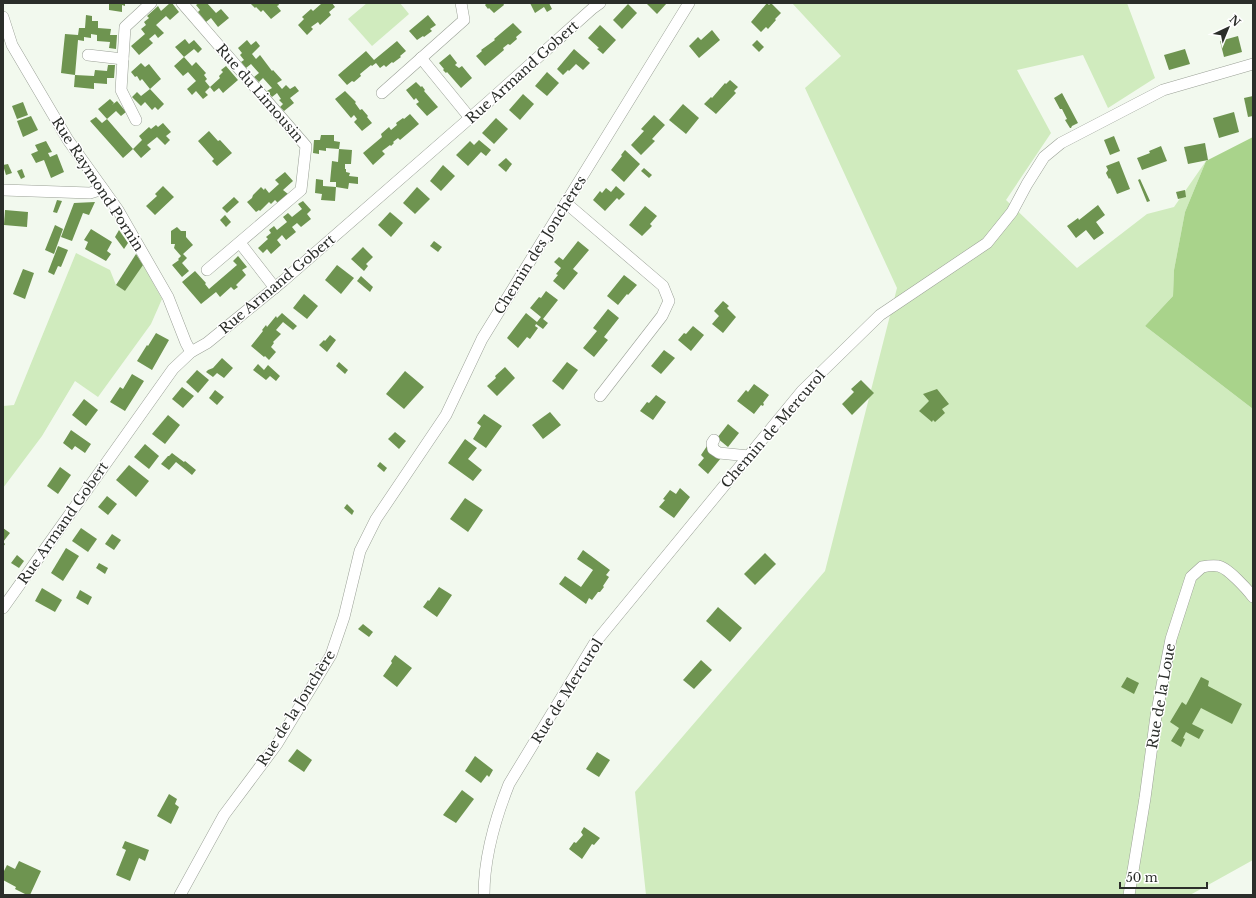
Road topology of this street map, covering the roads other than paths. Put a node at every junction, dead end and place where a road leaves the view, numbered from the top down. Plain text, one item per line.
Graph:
1 (151, 3) edge
2 (182, 3) edge
3 (461, 3) edge
4 (600, 3) edge
5 (689, 3) edge
6 (3, 17) edge
7 (88, 55) dead end
8 (421, 58) junction
9 (123, 59) junction
10 (1253, 64) edge
11 (382, 94) dead end
12 (470, 118) junction
13 (136, 120) dead end
14 (103, 189) junction
15 (3, 190) edge
16 (566, 203) junction
17 (240, 243) junction
18 (207, 270) dead end
19 (275, 288) junction
20 (191, 352) junction
21 (600, 396) dead end
22 (714, 440) dead end
23 (749, 456) junction
24 (396, 489) joint
25 (702, 512) joint
26 (1253, 597) edge
27 (3, 608) edge
28 (180, 895) edge
29 (484, 895) edge
30 (1129, 895) edge

1 - 9 street
2 - 17 street, Rue du Limousin
3 - 8 street
4 - 12 street, Rue Armand Gobert
5 - 16 street, Chemin des Jonchères
6 - 14 street, Rue Raymond Pornin
7 - 9 street
8 - 11 street
8 - 12 street
9 - 13 street
10 - 23 street, Chemin de Mercurol
12 - 19 street, Rue Armand Gobert
14 - 15 street
14 - 20 street, Rue Raymond Pornin
16 - 21 street
16 - 24 street, Chemin des Jonchères
17 - 18 street, Rue du Limousin
17 - 19 street
19 - 20 street, Rue Armand Gobert
20 - 27 street, Rue Armand Gobert
22 - 23 street
23 - 25 street, Chemin de Mercurol
24 - 28 street, Rue de la Jonchère
25 - 29 street, Rue de Mercurol
26 - 30 street, Rue de la Loue

